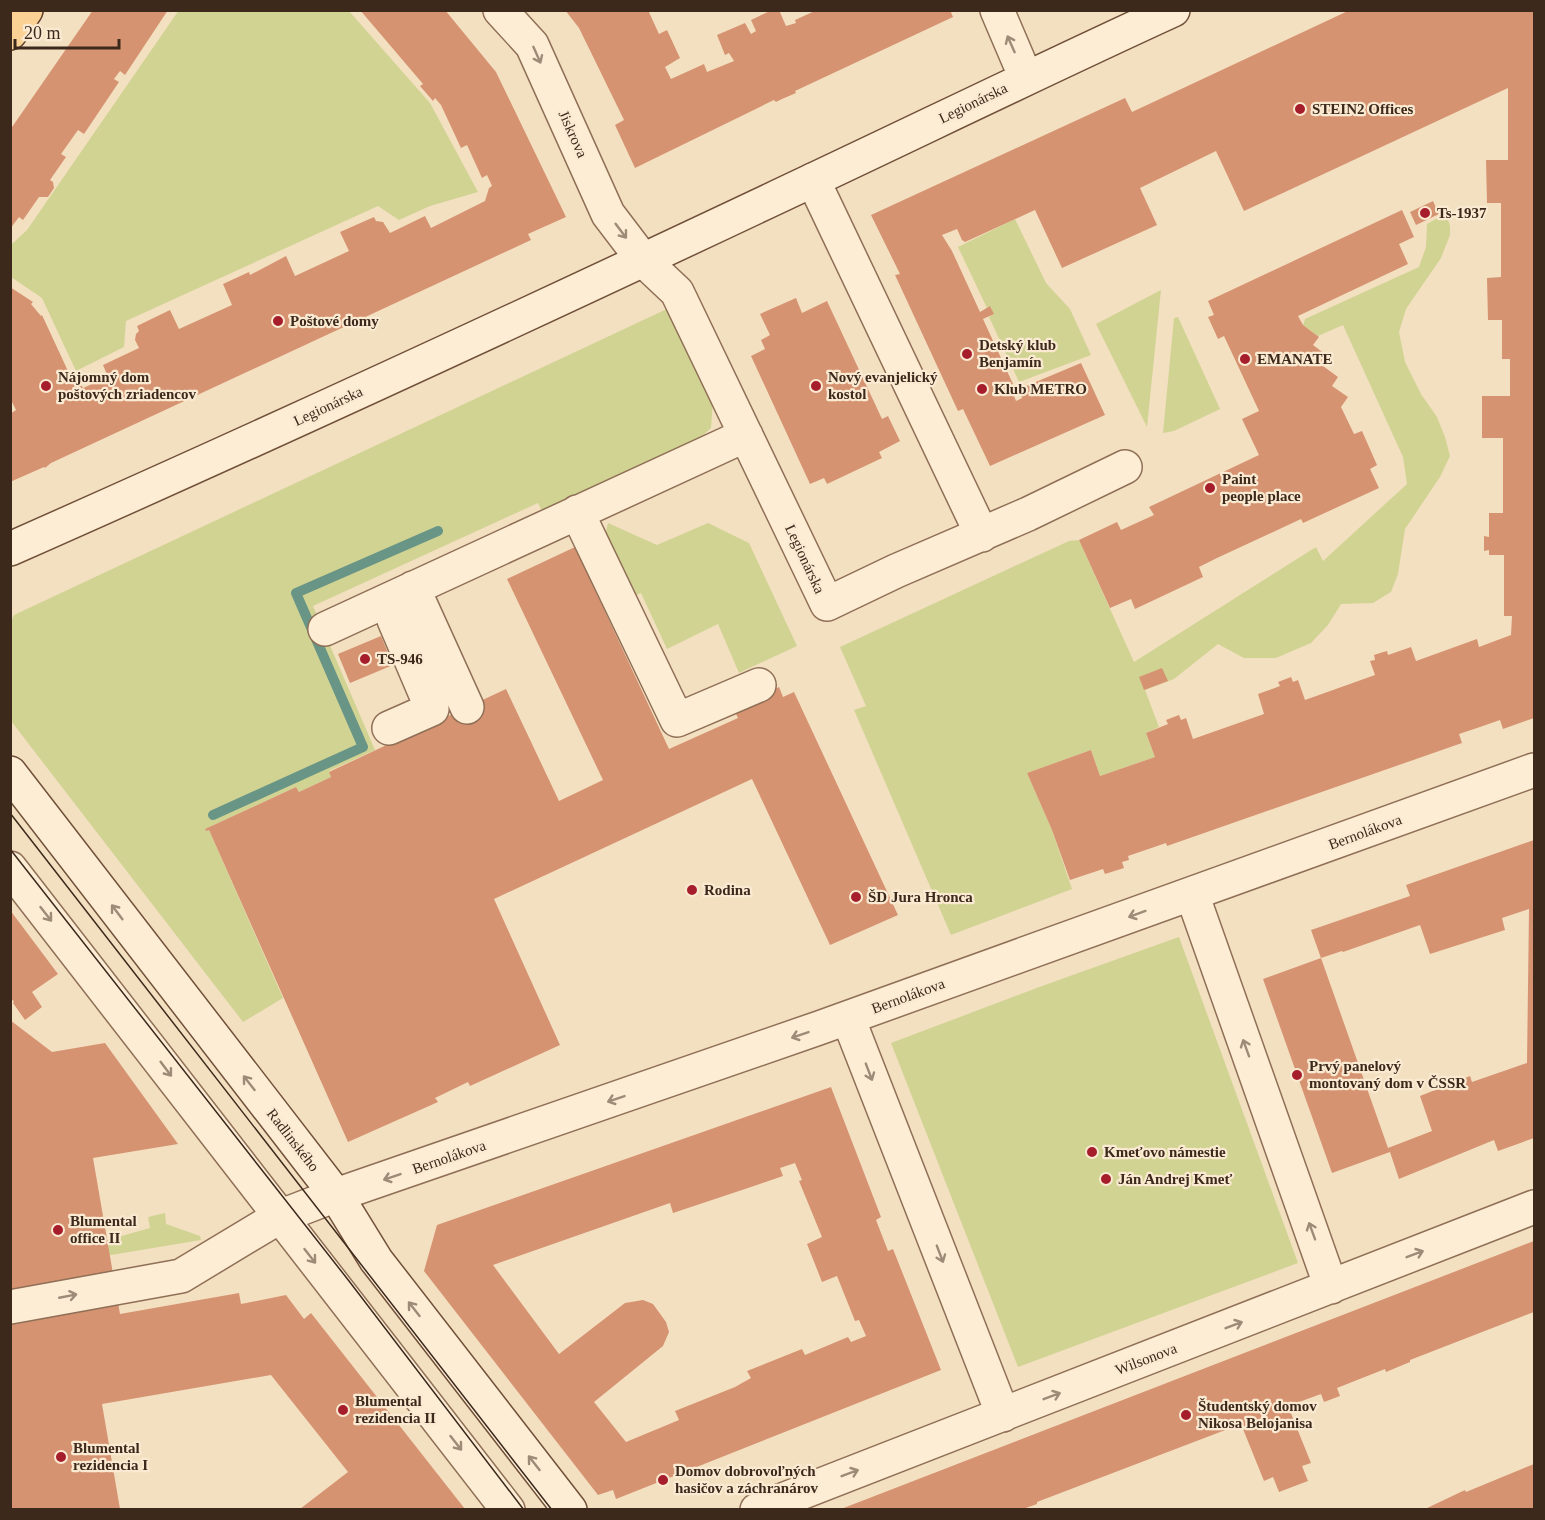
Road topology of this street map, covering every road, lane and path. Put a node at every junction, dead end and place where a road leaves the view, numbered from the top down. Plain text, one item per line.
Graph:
1 (26, 10) edge
2 (500, 10) edge
3 (997, 10) edge
4 (1173, 10) edge
5 (10, 33) edge
6 (1026, 78) junction
7 (813, 180) junction
8 (643, 260) junction
9 (746, 435) junction
10 (1125, 467) dead end
11 (578, 512) junction
12 (982, 535) junction
13 (10, 549) edge
14 (413, 588) junction
15 (325, 629) dead end
16 (759, 685) dead end
17 (467, 707) dead end
18 (389, 728) dead end
19 (1534, 770) edge
20 (10, 772) edge
21 (10, 868) edge
22 (1192, 894) junction
23 (849, 1018) junction
24 (336, 1196) junction
25 (1534, 1207) edge
26 (279, 1217) junction
27 (1331, 1287) junction
28 (10, 1307) edge
29 (1004, 1414) junction
30 (508, 1509) edge
31 (570, 1509) edge
32 (757, 1509) edge

1 - 5 main road
2 -> 8 street, Jiskrova
6 -> 3 street
4 - 6 street, Legionárska
6 - 7 street, Legionárska
7 - 8 street, Legionárska
7 - 12 street
8 - 9 street, Legionárska
8 - 13 street, Legionárska
9 - 11 street
9 - 12 street, Legionárska
10 - 12 street, Legionárska
11 - 14 street
11 - 16 street
14 - 15 street
14 - 17 street
14 - 18 street
19 - 22 street, Bernolákova
24 -> 20 street, Radlinského
21 -> 26 street
22 -> 23 street, Bernolákova
27 -> 22 street
23 -> 24 street, Bernolákova
23 -> 29 street
24 - 26 street, Bernolákova
31 -> 24 street, Radlinského
27 -> 25 street, Wilsonova
28 -> 26 street, Bernolákova
26 -> 30 street
29 -> 27 street, Wilsonova
32 -> 29 street, Wilsonova

